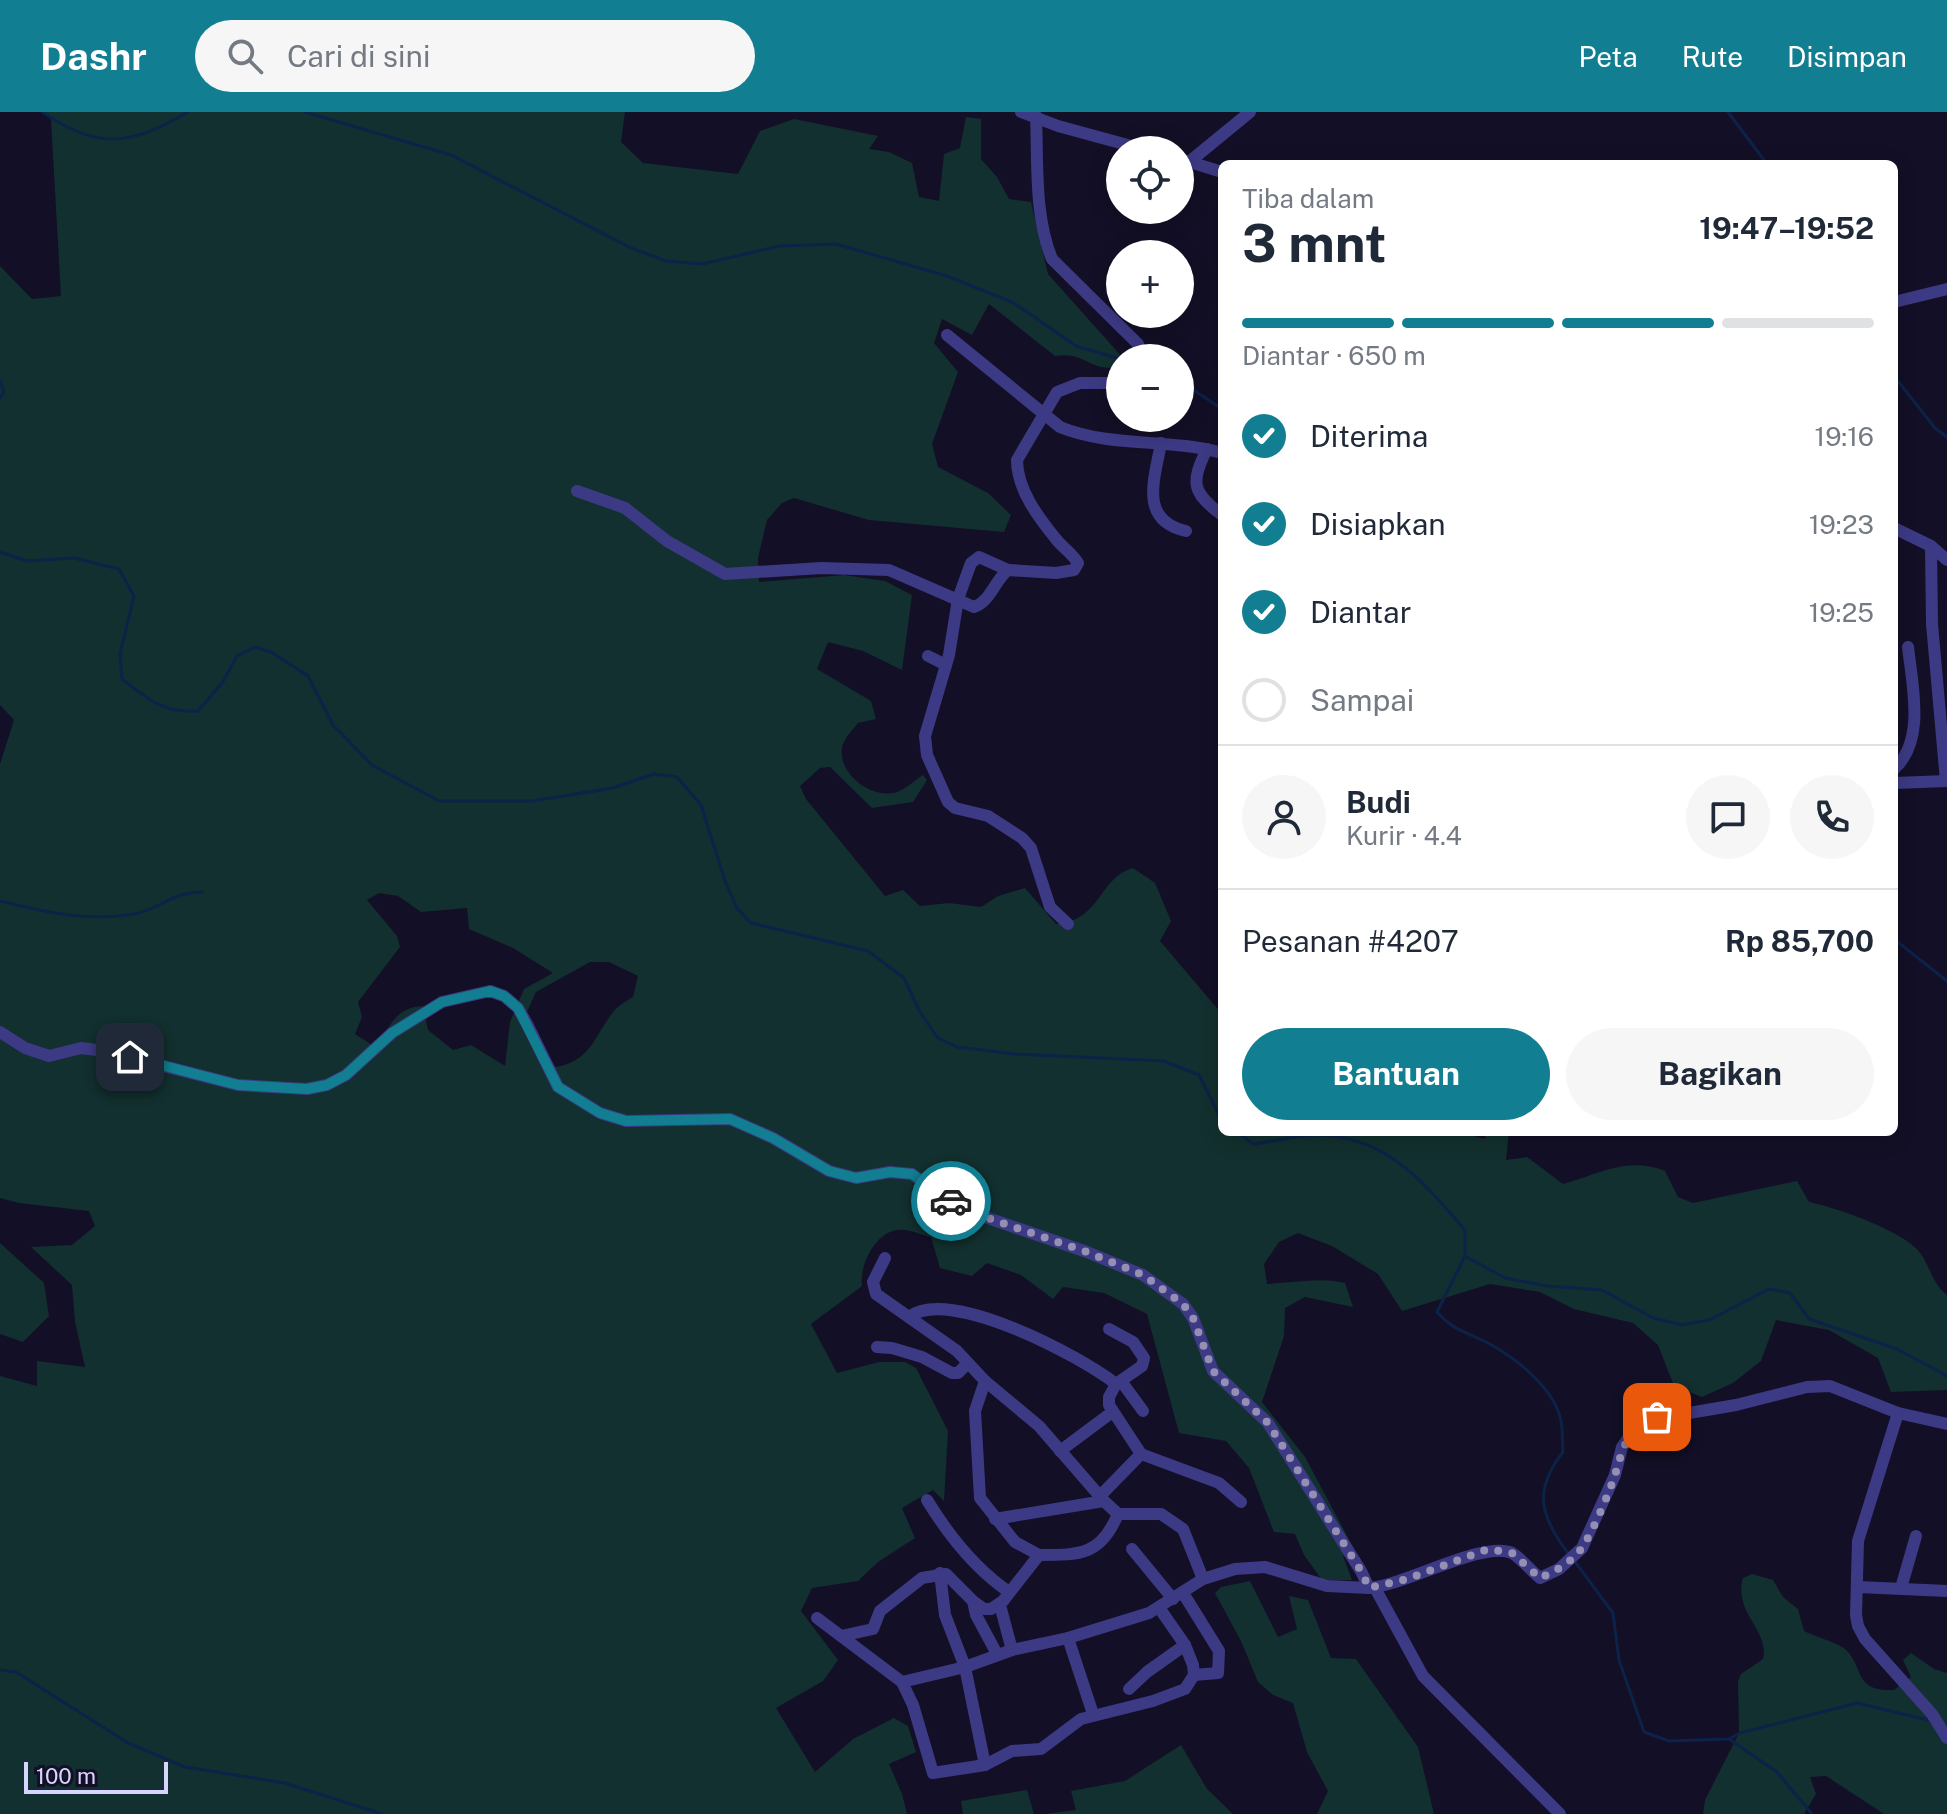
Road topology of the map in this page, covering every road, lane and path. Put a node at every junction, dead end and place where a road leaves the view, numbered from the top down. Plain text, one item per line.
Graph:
1 (1021, 112) edge
2 (1248, 113) edge
3 (1036, 116) junction
4 (1106, 139) edge
5 (1194, 154) edge
6 (1194, 164) edge
7 (1218, 171) edge
8 (1947, 289) edge
9 (1898, 301) edge
10 (947, 335) dead end
11 (1138, 344) edge
12 (1106, 383) edge
13 (1041, 415) junction
14 (1161, 443) junction
15 (1207, 449) junction
16 (1218, 452) edge
17 (577, 491) dead end
18 (1218, 512) edge
19 (1898, 530) edge
20 (1186, 531) dead end
21 (1931, 546) junction
22 (1947, 560) edge
23 (1008, 570) junction
24 (958, 599) junction
25 (1908, 647) dead end
26 (928, 656) dead end
27 (946, 665) junction
28 (1898, 764) edge
29 (1946, 781) edge
30 (1898, 783) edge
31 (1068, 924) dead end
32 (0, 1032) edge
33 (885, 1258) dead end
34 (909, 1317) junction
35 (1109, 1329) dead end
36 (877, 1347) dead end
37 (968, 1363) junction
38 (985, 1381) junction
39 (1119, 1382) junction
40 (1143, 1411) dead end
41 (1111, 1413) junction
42 (1898, 1413) junction
43 (1947, 1424) edge
44 (1060, 1451) junction
45 (1141, 1454) junction
46 (1102, 1499) junction
47 (927, 1500) dead end
48 (1241, 1502) dead end
49 (1118, 1514) junction
50 (995, 1519) junction
51 (1916, 1536) dead end
52 (1132, 1549) dead end
53 (1039, 1555) junction
54 (940, 1573) junction
55 (1203, 1579) junction
56 (1858, 1587) junction
57 (1372, 1588) junction
58 (1901, 1588) junction
59 (1947, 1591) edge
60 (1009, 1592) junction
61 (1178, 1596) junction
62 (973, 1601) junction
63 (1000, 1605) junction
64 (1160, 1609) junction
65 (817, 1618) dead end
66 (841, 1636) junction
67 (1068, 1638) junction
68 (1185, 1645) junction
69 (1012, 1650) junction
70 (997, 1654) junction
71 (965, 1667) junction
72 (1194, 1675) junction
73 (902, 1682) junction
74 (1129, 1689) dead end
75 (1093, 1714) junction
76 (1947, 1738) edge
77 (985, 1765) junction
78 (1560, 1814) edge

1 - 3 street
2 - 5 street
3 - 4 street
3 - 11 street
6 - 7 street
8 - 9 street
10 - 13 street
12 - 13 street
13 - 14 street
13 - 23 street
14 - 15 street
14 - 20 street
15 - 16 street
15 - 18 street
17 - 24 street
19 - 21 street
21 - 22 street
21 - 29 street
23 - 24 street
23 - 24 street
24 - 27 street
25 - 28 street
26 - 27 street
27 - 31 street
29 - 30 street
32 - 57 street
33 - 34 street
34 - 37 street
34 - 39 street
35 - 39 street
36 - 37 street
37 - 38 street
38 - 44 street
38 - 50 street
39 - 40 street
39 - 41 street
41 - 44 street
41 - 45 street
42 - 43 street
42 - 56 street
42 - 57 street
44 - 46 street
45 - 46 street
45 - 48 street
46 - 49 street
46 - 50 street
47 - 60 street
49 - 53 street
49 - 55 street
50 - 53 street
51 - 58 street
52 - 61 street
53 - 60 street
54 - 62 street
54 - 66 street
54 - 71 street
55 - 57 street
55 - 61 street
56 - 58 street
56 - 76 street
57 - 78 street
58 - 59 street
60 - 63 street
61 - 64 street
61 - 72 street
62 - 63 street
62 - 70 street
63 - 69 street
64 - 67 street
64 - 68 street
65 - 66 street
66 - 73 street
67 - 69 street
67 - 75 street
68 - 72 street
68 - 74 street
69 - 70 street
70 - 71 street
71 - 73 street
71 - 77 street
72 - 75 street
73 - 77 street
75 - 77 street

